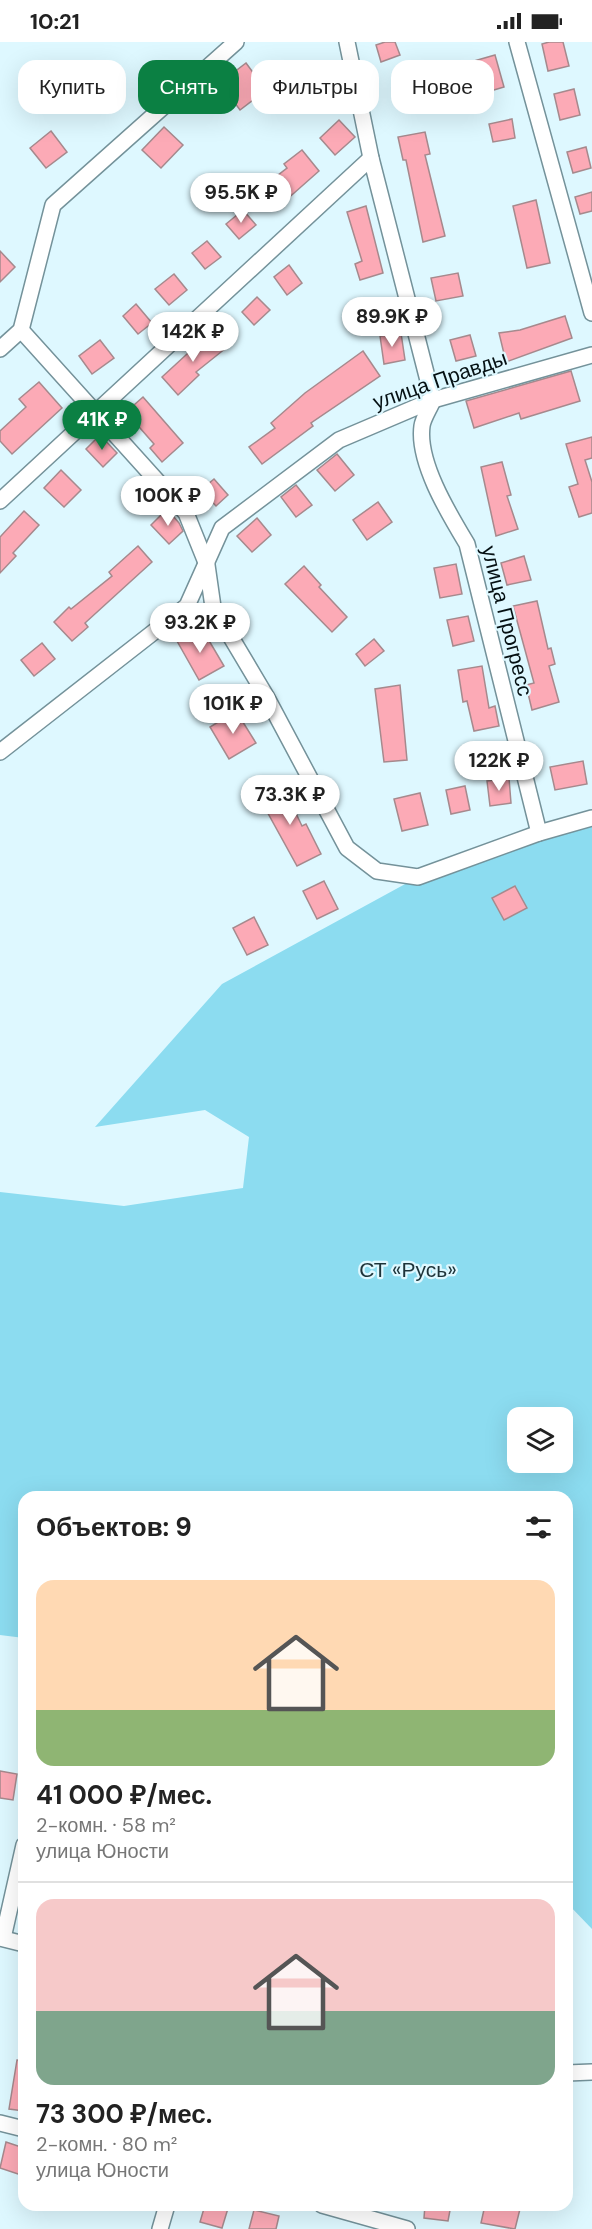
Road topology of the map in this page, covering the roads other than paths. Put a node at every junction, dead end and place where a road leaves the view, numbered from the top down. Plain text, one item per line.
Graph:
1 (236, 42) edge
2 (347, 42) edge
3 (518, 42) edge
4 (371, 158) junction
5 (592, 314) edge
6 (21, 330) junction
7 (0, 349) edge
8 (592, 354) edge
9 (433, 400) junction
10 (94, 412) junction
11 (0, 501) edge
12 (207, 565) junction
13 (0, 752) edge
14 (592, 818) edge
15 (538, 834) junction
16 (18, 1869) edge
17 (1, 1938) edge
18 (18, 1942) edge
19 (592, 2072) edge
20 (573, 2073) edge
21 (0, 2123) edge
22 (18, 2128) edge
23 (165, 2211) edge
24 (342, 2211) edge
25 (160, 2229) edge
26 (407, 2229) edge

1 - 6 street
2 - 4 street
3 - 5 street
4 - 9 street
4 - 10 street
6 - 7 street
6 - 10 street
8 - 9 street, улица Правды
9 - 12 street, улица Правды
9 - 15 street, улица Прогресс
10 - 11 street
10 - 12 street
12 - 13 street, улица Правды
12 - 15 street
14 - 15 street
16 - 17 street
17 - 18 street
19 - 20 street
21 - 22 street
23 - 25 street
24 - 26 street

